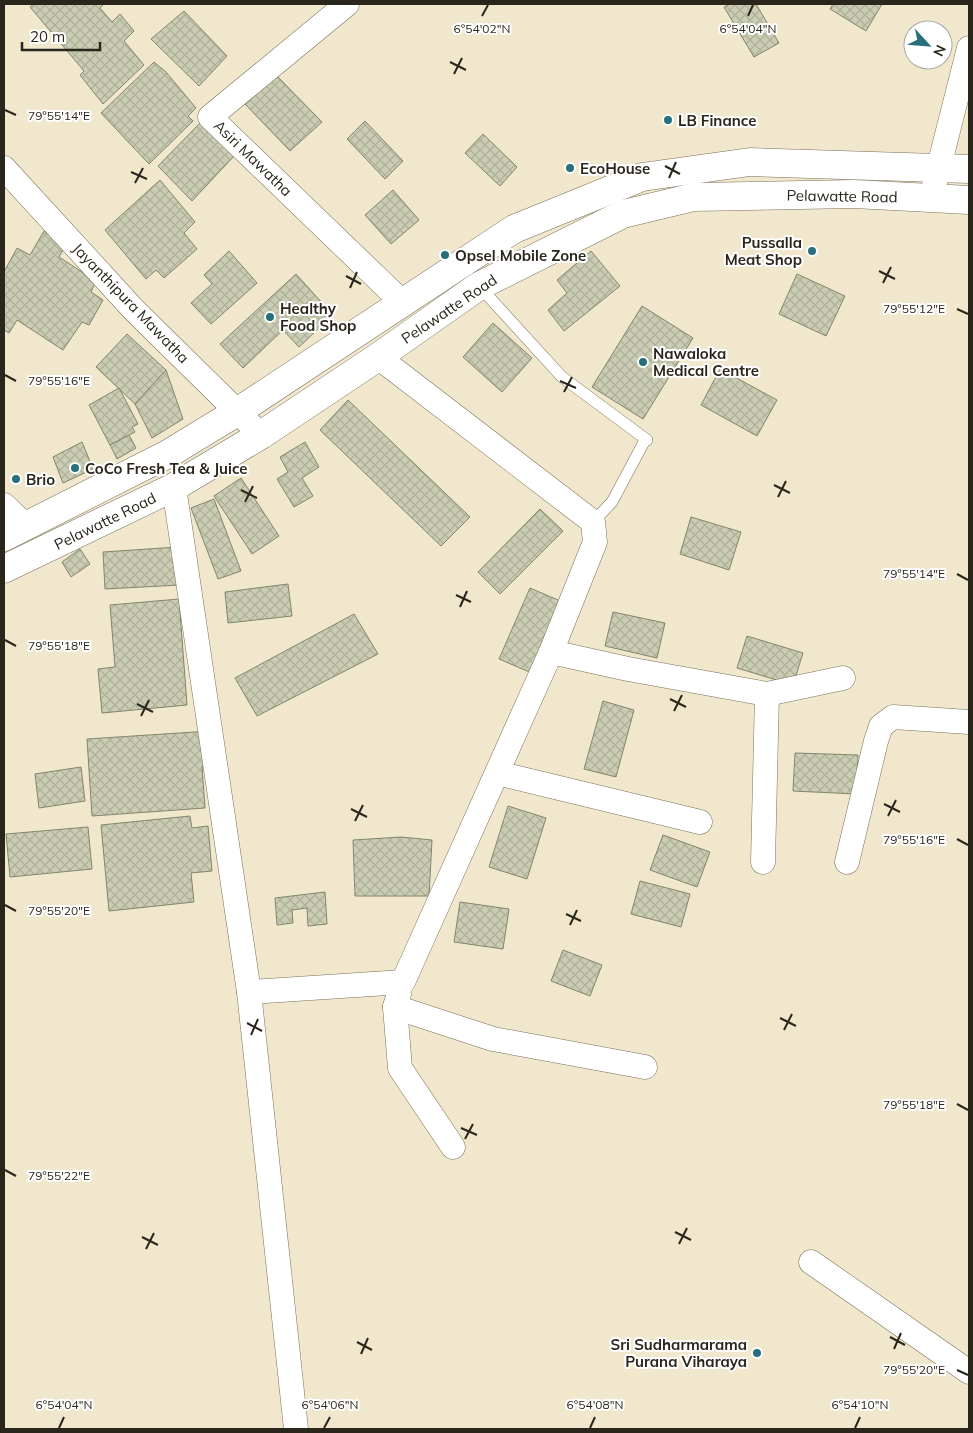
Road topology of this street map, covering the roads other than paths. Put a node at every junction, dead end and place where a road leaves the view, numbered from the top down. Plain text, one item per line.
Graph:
1 (346, 4) edge
2 (969, 48) edge
3 (4, 168) edge
4 (939, 168) junction
5 (969, 168) edge
6 (931, 198) junction
7 (969, 200) edge
8 (479, 286) junction
9 (402, 302) junction
10 (378, 358) junction
11 (237, 412) junction
12 (261, 435) junction
13 (174, 487) junction
14 (4, 505) edge
15 (593, 522) junction
16 (15, 532) edge
17 (4, 569) edge
18 (551, 652) junction
19 (843, 678) dead end
20 (767, 694) junction
21 (969, 722) edge
22 (497, 773) junction
23 (700, 822) dead end
24 (763, 862) dead end
25 (847, 862) dead end
26 (403, 982) junction
27 (249, 992) junction
28 (395, 1007) junction
29 (645, 1067) dead end
30 (453, 1147) dead end
31 (811, 1262) dead end
32 (969, 1372) edge
33 (296, 1429) edge

1 - 9 street, Asiri Mawatha
2 - 4 street
3 - 11 street, Jayanthipura Mawatha
4 - 5 main road, Pelawatte Road
4 - 6 street
4 - 9 main road, Pelawatte Road
6 - 7 main road, Pelawatte Road
6 - 8 main road, Pelawatte Road
8 - 10 main road, Pelawatte Road
8 - 15 lane
9 - 11 main road, Pelawatte Road
10 - 12 main road, Pelawatte Road
10 - 15 street
11 - 12 street, Jayanthipura Mawatha
11 - 16 main road, Pelawatte Road
12 - 13 main road, Pelawatte Road
13 - 17 main road, Pelawatte Road
13 - 27 street
14 - 16 street
15 - 18 street
18 - 20 street
18 - 22 street
19 - 20 street
20 - 24 street
21 - 25 street
22 - 23 street
22 - 26 street
26 - 27 street
26 - 28 street
27 - 33 street
28 - 29 street
28 - 30 street
31 - 32 street

